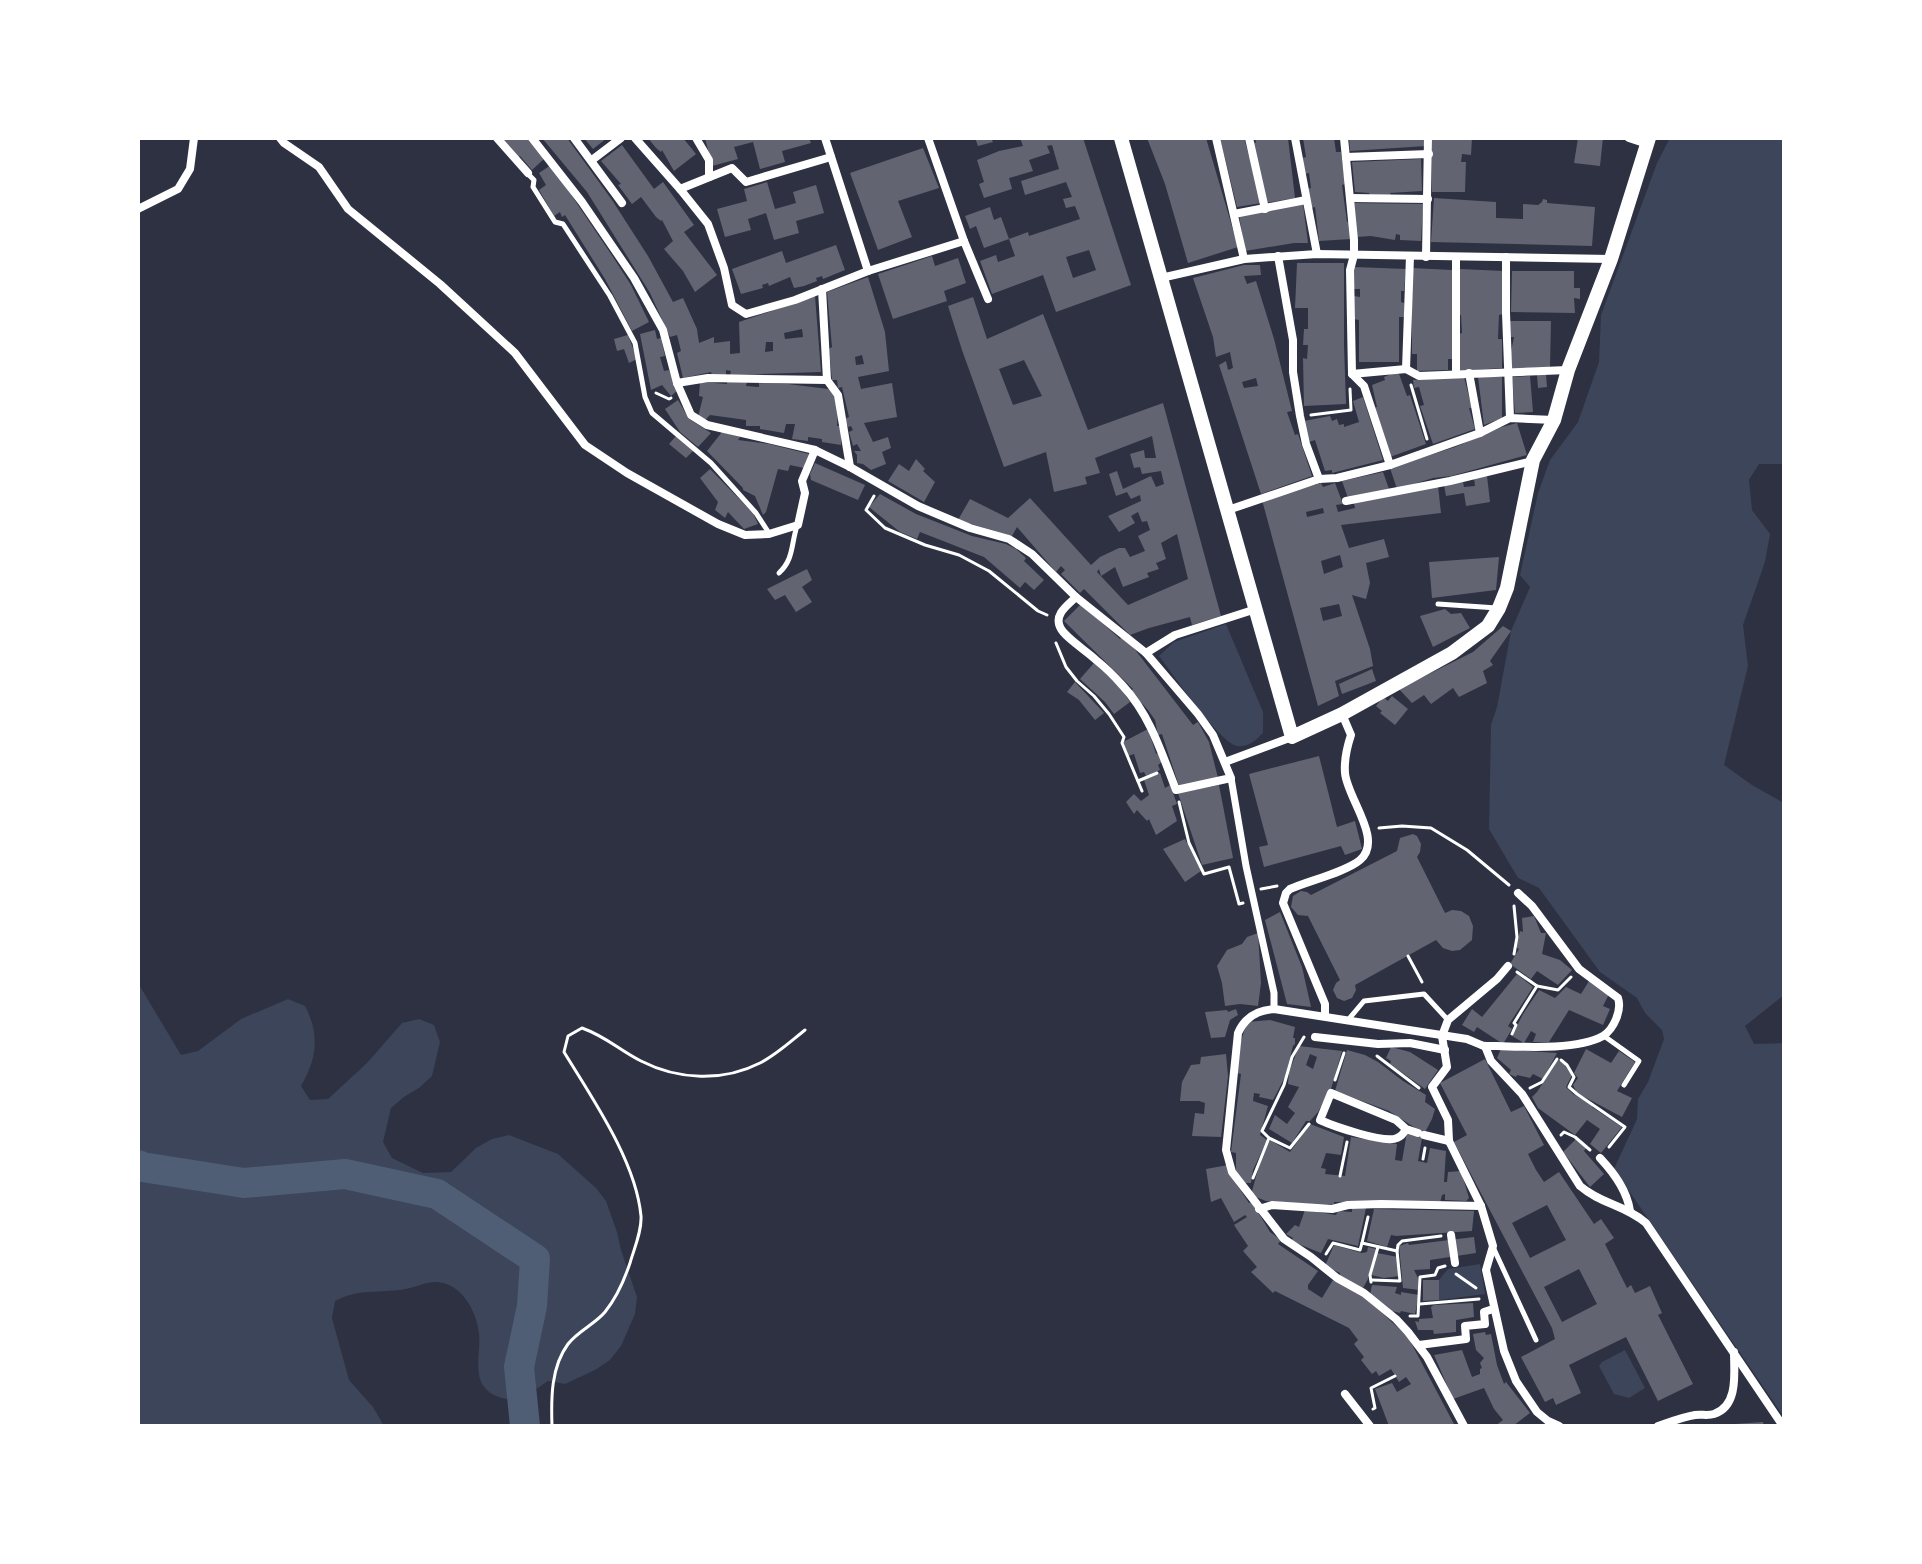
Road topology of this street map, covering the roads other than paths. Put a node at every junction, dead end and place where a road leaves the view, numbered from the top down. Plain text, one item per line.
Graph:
1 (194, 138) edge
2 (280, 138) edge
3 (497, 138) edge
4 (532, 138) edge
5 (574, 138) edge
6 (621, 138) edge
7 (635, 138) edge
8 (696, 138) edge
9 (825, 138) edge
10 (928, 138) edge
11 (1121, 138) edge
12 (1216, 138) edge
13 (1249, 138) edge
14 (1295, 138) edge
15 (1344, 138) edge
16 (1428, 138) edge
17 (1629, 138) edge
18 (1648, 141) edge
19 (1429, 154) junction
20 (831, 157) junction
21 (1346, 157) junction
22 (592, 160) junction
23 (528, 173) joint
24 (709, 177) junction
25 (680, 189) junction
26 (1350, 198) junction
27 (1428, 199) junction
28 (1306, 200) junction
29 (622, 203) dead end
30 (138, 209) edge
31 (1265, 209) junction
32 (1234, 214) junction
33 (964, 241) junction
34 (1317, 254) junction
35 (1354, 255) junction
36 (1278, 256) junction
37 (1410, 256) junction
38 (1426, 257) junction
39 (1456, 257) junction
40 (1506, 257) junction
41 (1244, 259) junction
42 (1611, 259) junction
43 (868, 271) junction
44 (1161, 278) junction
45 (822, 289) junction
46 (988, 299) dead end
47 (1406, 369) junction
48 (1568, 370) junction
49 (1508, 371) junction
50 (1469, 373) junction
51 (1352, 374) junction
52 (1456, 374) junction
53 (827, 380) junction
54 (677, 383) junction
55 (1510, 418) junction
56 (1554, 420) junction
57 (1480, 433) junction
58 (815, 450) junction
59 (1533, 460) junction
60 (1390, 465) junction
61 (850, 467) junction
62 (1319, 479) junction
63 (1346, 501) dead end
64 (1228, 510) junction
65 (798, 525) junction
66 (769, 534) junction
67 (779, 573) dead end
68 (1079, 599) junction
69 (1438, 604) dead end
70 (1499, 608) junction
71 (1256, 609) junction
72 (1146, 653) junction
73 (1342, 714) junction
74 (1292, 737) junction
75 (1225, 762) junction
76 (1231, 778) junction
77 (1518, 893) road end
78 (1508, 966) road end
79 (1274, 1009) junction
80 (1325, 1016) junction
81 (1348, 1020) junction
82 (1448, 1020) junction
83 (1603, 1035) junction
84 (1442, 1036) junction
85 (1315, 1037) road end
86 (1485, 1046) junction
87 (1445, 1050) junction
88 (1624, 1085) dead end
89 (1406, 1129) junction
90 (1449, 1141) junction
91 (1600, 1158) road end
92 (1481, 1206) junction
93 (1259, 1209) junction
94 (1630, 1211) junction
95 (1451, 1235) road end
96 (1493, 1246) junction
97 (1455, 1263) dead end
98 (1493, 1309) junction
99 (1536, 1340) dead end
100 (1419, 1345) junction
101 (1734, 1352) junction
102 (1345, 1394) dead end
103 (1370, 1426) edge
104 (1464, 1426) edge
105 (1559, 1426) edge
106 (1658, 1426) edge
107 (1783, 1426) edge

1 - 30 street
2 - 66 street
3 - 23 street
4 - 54 street
5 - 22 street
6 - 22 street
7 - 25 street
8 - 24 street
9 - 20 street
10 - 33 street
11 - 44 main road
12 - 32 street
13 - 31 street
14 - 28 street
15 - 21 street
16 - 19 street
17 - 18 street
18 - 42 main road
19 - 21 street
19 - 27 street
20 - 24 street
20 - 43 street
21 - 26 street
22 - 29 street
23 - 66 lane
24 - 25 street
25 - 45 street
26 - 27 street
26 - 35 street
27 - 38 street
28 - 31 street
28 - 34 street
31 - 32 street
32 - 41 street
33 - 43 street
33 - 46 street
34 - 35 street
34 - 36 street
35 - 37 street
35 - 51 street
36 - 41 street
36 - 62 street
37 - 38 street
37 - 47 street
38 - 39 street
39 - 40 street
39 - 52 street
40 - 42 street
40 - 49 street
41 - 44 street
42 - 48 main road
43 - 45 street
44 - 64 main road
45 - 53 street
47 - 51 street
47 - 52 street
48 - 49 street
48 - 56 main road
49 - 50 street
49 - 55 street
50 - 52 street
50 - 57 street
51 - 60 street
53 - 54 street
53 - 61 street
54 - 58 street
55 - 56 street
55 - 57 street
56 - 59 main road
57 - 60 street
58 - 61 street
58 - 65 street
59 - 63 street
59 - 70 main road
60 - 62 street
61 - 68 street
62 - 64 street
64 - 71 main road
65 - 66 street
65 - 67 lane
68 - 72 street
68 - 76 street
69 - 70 lane
70 - 73 main road
71 - 72 street
71 - 74 main road
72 - 75 street
73 - 74 main road
73 - 80 street
74 - 75 street
75 - 76 street
76 - 79 street
77 - 83 street
78 - 82 street
79 - 80 street
79 - 93 street
80 - 81 street
81 - 82 lane
81 - 84 street
82 - 84 street
83 - 86 street
83 - 88 lane
84 - 86 street
84 - 87 street
85 - 87 street
86 - 94 street
87 - 90 street
89 - 89 street
89 - 90 street
90 - 92 street
91 - 94 street
92 - 93 street
92 - 96 street
93 - 100 street
94 - 101 street
95 - 97 street
96 - 98 street
96 - 99 lane
98 - 100 street
98 - 105 street
100 - 104 street
101 - 106 street
101 - 107 street
102 - 103 street

